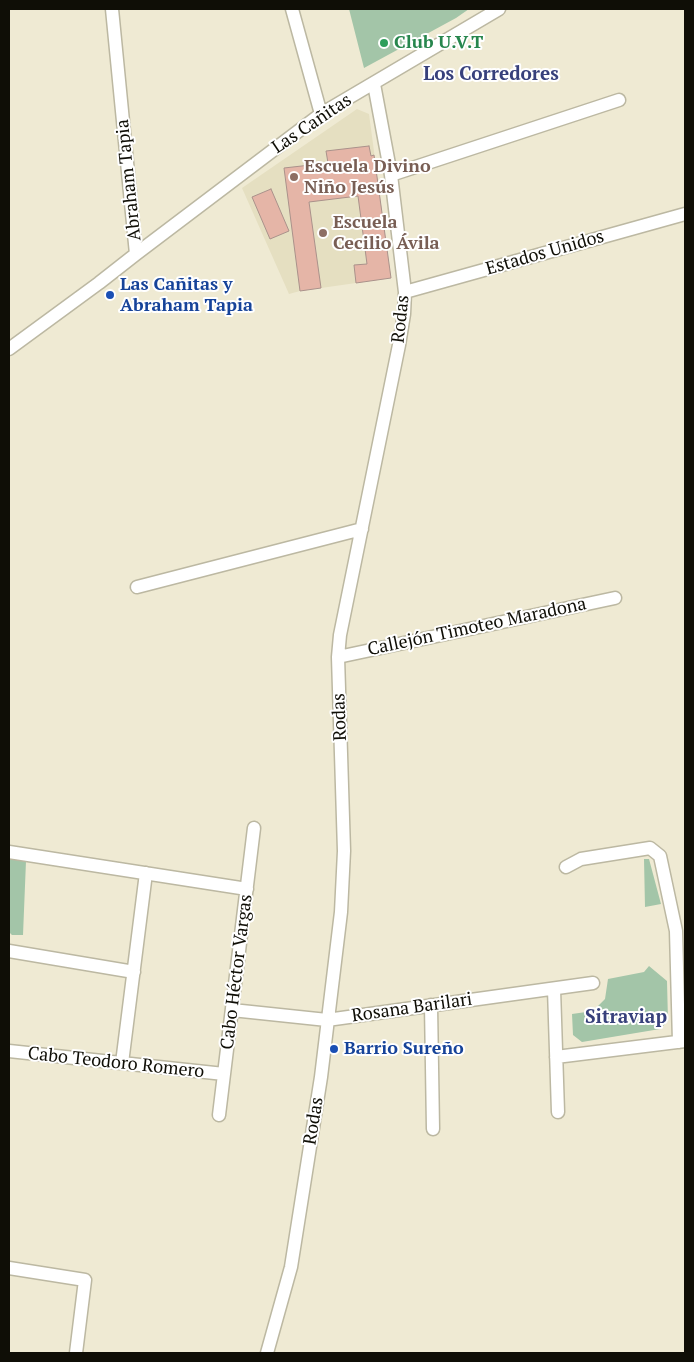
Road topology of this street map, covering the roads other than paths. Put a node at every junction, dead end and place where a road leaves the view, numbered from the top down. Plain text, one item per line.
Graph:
1 (112, 9) edge
2 (292, 9) edge
3 (499, 9) edge
4 (374, 84) junction
5 (619, 100) dead end
6 (321, 114) junction
7 (391, 175) junction
8 (685, 214) edge
9 (136, 254) junction
10 (405, 292) junction
11 (9, 349) edge
12 (362, 529) junction
13 (136, 587) dead end
14 (615, 598) dead end
15 (338, 657) junction
16 (254, 828) dead end
17 (9, 852) edge
18 (566, 867) dead end
19 (146, 873) junction
20 (247, 889) junction
21 (9, 951) edge
22 (134, 972) junction
23 (592, 983) dead end
24 (554, 989) junction
25 (432, 1006) junction
26 (232, 1010) junction
27 (327, 1020) junction
28 (682, 1042) edge
29 (9, 1052) edge
30 (556, 1057) junction
31 (122, 1063) junction
32 (224, 1074) junction
33 (558, 1112) dead end
34 (219, 1115) dead end
35 (433, 1129) dead end
36 (9, 1268) edge
37 (76, 1353) edge
38 (267, 1353) edge

1 - 9 street, Abraham Tapia
2 - 6 street
3 - 4 street, Las Cañitas
4 - 6 street, Las Cañitas
4 - 7 street, Rodas
5 - 7 street
6 - 9 street, Las Cañitas
7 - 10 street, Rodas
8 - 10 street, Estados Unidos
9 - 11 street, Abraham Tapia
10 - 12 street, Rodas
12 - 13 street
12 - 15 street, Rodas
14 - 15 street, Callejón Timoteo Maradona
15 - 27 street, Rodas
16 - 20 street, Cabo Héctor Vargas
17 - 19 street
18 - 28 street
19 - 20 street
19 - 22 street
20 - 26 street, Cabo Héctor Vargas
21 - 22 street
22 - 31 street
23 - 24 street, Rosana Barilari
24 - 25 street, Rosana Barilari
24 - 30 street
25 - 27 street, Rosana Barilari
25 - 35 street
26 - 27 street, Rosana Barilari
26 - 32 street, Cabo Héctor Vargas
27 - 38 street, Rodas
28 - 30 street
29 - 31 street, Cabo Teodoro Romero
30 - 33 street
31 - 32 street, Cabo Teodoro Romero
32 - 34 street, Cabo Héctor Vargas
36 - 37 street

